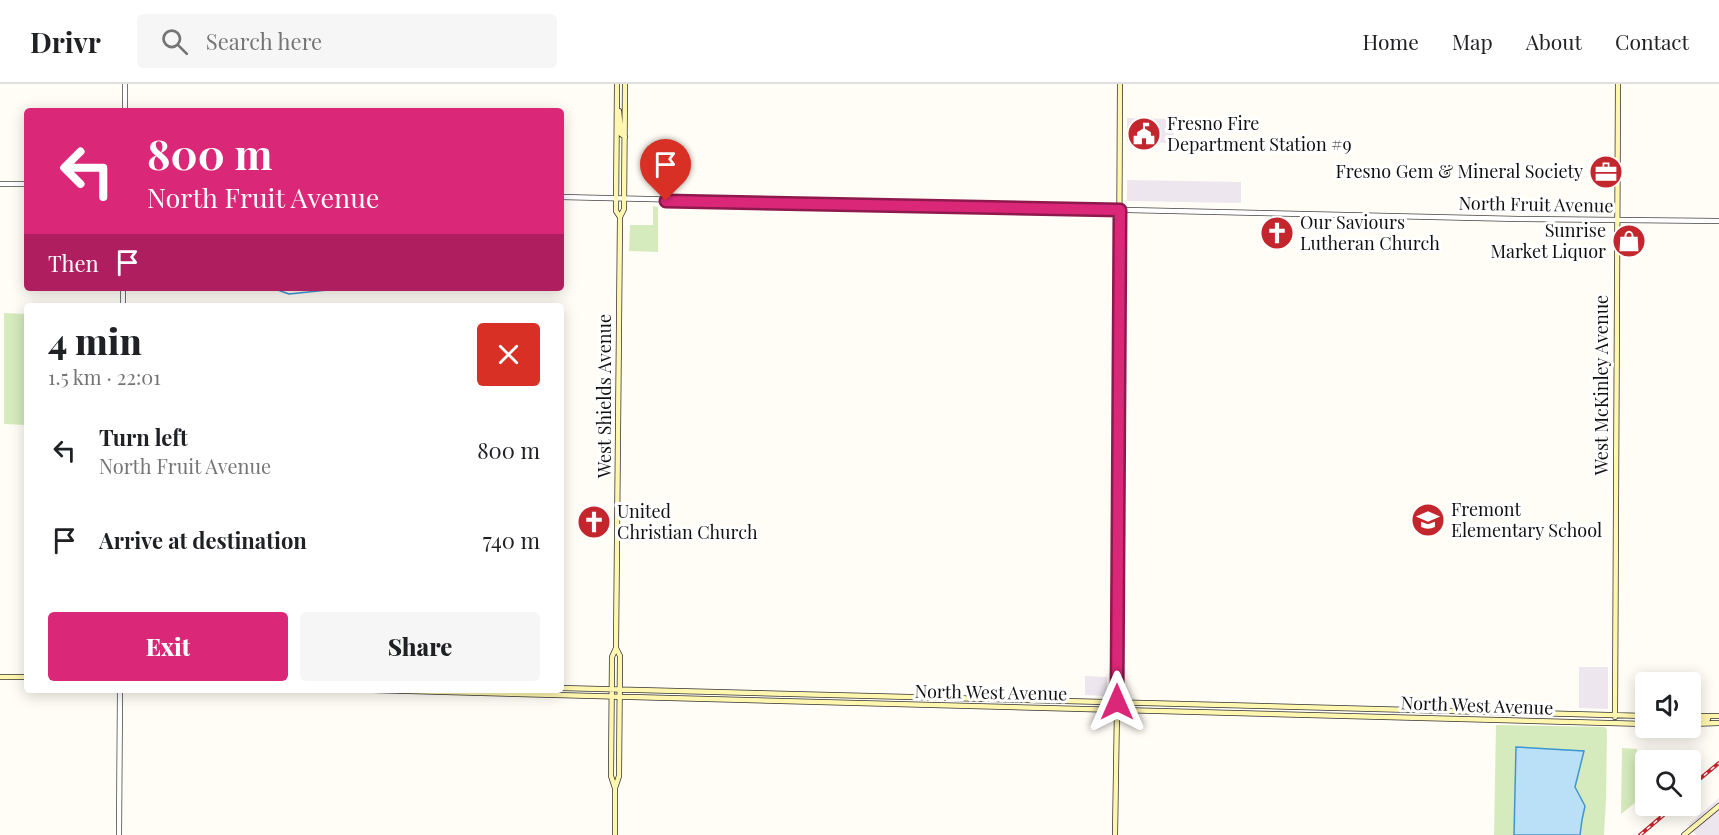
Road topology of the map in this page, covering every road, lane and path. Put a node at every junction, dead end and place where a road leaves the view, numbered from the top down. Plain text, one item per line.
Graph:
1 (125, 84) edge
2 (617, 84) edge
3 (625, 84) edge
4 (1120, 84) edge
5 (1618, 84) edge
6 (617, 106) junction
7 (125, 108) edge
8 (625, 137) junction
9 (0, 184) edge
10 (24, 184) edge
11 (564, 197) edge
12 (616, 199) junction
13 (624, 199) junction
14 (1120, 210) junction
15 (620, 217) junction
16 (1616, 220) junction
17 (1719, 221) edge
18 (616, 648) junction
19 (0, 676) edge
20 (24, 677) edge
21 (564, 688) edge
22 (612, 689) junction
23 (619, 689) junction
24 (121, 693) edge
25 (475, 693) edge
26 (612, 697) junction
27 (619, 697) junction
28 (1117, 702) junction
29 (1117, 709) junction
30 (1615, 715) junction
31 (1635, 716) edge
32 (1716, 716) edge
33 (1701, 719) edge
34 (1614, 723) junction
35 (1719, 723) edge
36 (1635, 724) edge
37 (1701, 724) edge
38 (615, 788) junction
39 (1719, 806) edge
40 (119, 835) edge
41 (615, 835) edge
42 (1115, 835) edge
43 (1684, 835) edge

1 - 7 street
2 - 6 main road, West Shields Avenue
3 - 8 main road, West Shields Avenue
4 - 14 main road
5 - 16 main road, West McKinley Avenue
6 - 8 main road
6 - 12 main road, West Shields Avenue
8 - 13 main road, West Shields Avenue
9 - 10 street
11 - 12 street, North Fruit Avenue
12 - 13 street, North Fruit Avenue
12 - 15 main road, West Shields Avenue
13 - 14 street, North Fruit Avenue
13 - 15 main road, West Shields Avenue
14 - 16 street, North Fruit Avenue
14 - 28 main road
15 - 18 main road, West Shields Avenue
16 - 17 street, North Fruit Avenue
16 - 30 main road, West McKinley Avenue
18 - 22 main road, West Shields Avenue
18 - 23 main road, West Shields Avenue
19 - 20 main road
21 - 22 main road, North West Avenue
22 - 23 main road, North West Avenue
22 - 26 main road, West Shields Avenue
23 - 27 main road, West Shields Avenue
23 - 28 main road, North West Avenue
24 - 40 street
25 - 26 main road, North West Avenue
26 - 27 main road, North West Avenue
26 - 38 main road, West Shields Avenue
27 - 29 main road, North West Avenue
27 - 38 main road, West Shields Avenue
28 - 29 main road
28 - 30 main road, North West Avenue
29 - 34 main road, North West Avenue
29 - 42 main road
30 - 31 main road, North West Avenue
30 - 34 main road, West McKinley Avenue
32 - 33 main road
34 - 36 main road, North West Avenue
35 - 37 main road
38 - 41 main road, West Shields Avenue
39 - 43 main road

